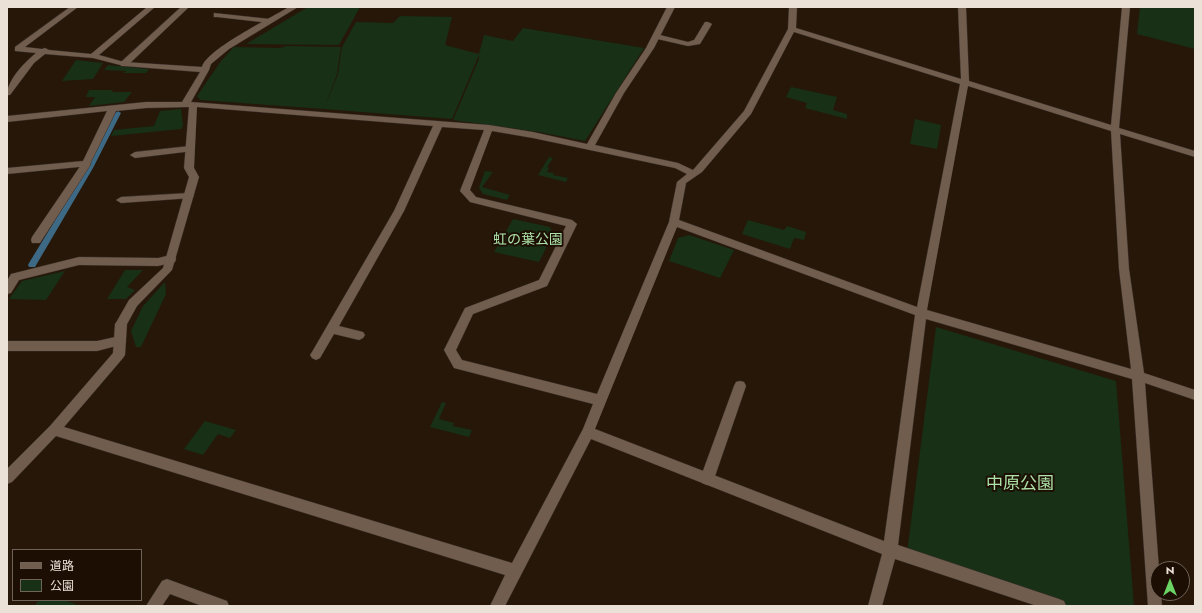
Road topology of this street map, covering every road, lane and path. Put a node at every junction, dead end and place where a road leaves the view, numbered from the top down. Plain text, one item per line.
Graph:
1 (74, 7) edge
2 (151, 7) edge
3 (185, 7) edge
4 (294, 7) edge
5 (671, 7) edge
6 (793, 7) edge
7 (962, 7) edge
8 (1126, 7) edge
9 (217, 15) dead end
10 (270, 21) junction
11 (708, 24) dead end
12 (792, 29) junction
13 (656, 36) junction
14 (45, 50) junction
15 (93, 56) junction
16 (124, 64) junction
17 (205, 70) junction
18 (964, 82) junction
19 (7, 93) edge
20 (189, 104) junction
21 (113, 108) junction
22 (7, 119) edge
23 (439, 123) junction
24 (489, 128) junction
25 (1115, 128) junction
26 (590, 147) junction
27 (190, 149) junction
28 (1195, 154) edge
29 (135, 156) dead end
30 (86, 164) junction
31 (7, 171) edge
32 (695, 174) junction
33 (189, 196) junction
34 (121, 200) dead end
35 (674, 222) junction
36 (36, 240) dead end
37 (172, 259) junction
38 (7, 290) edge
39 (921, 313) junction
40 (332, 329) junction
41 (359, 335) dead end
42 (120, 341) junction
43 (7, 346) edge
44 (316, 355) dead end
45 (1138, 376) junction
46 (740, 386) dead end
47 (1195, 395) edge
48 (600, 400) junction
49 (54, 430) junction
50 (588, 432) junction
51 (7, 478) edge
52 (707, 479) junction
53 (890, 550) junction
54 (514, 571) junction
55 (153, 606) edge
56 (222, 606) edge
57 (496, 606) edge
58 (875, 606) edge
59 (1059, 606) edge
60 (1155, 606) edge

1 - 14 street
2 - 15 street
3 - 16 street
4 - 10 street
5 - 13 street
6 - 12 street
7 - 18 street
8 - 25 street
9 - 10 street
10 - 17 street
11 - 13 street
12 - 18 street
12 - 32 street
13 - 26 street
14 - 15 street
14 - 19 street
15 - 16 street
16 - 17 street
17 - 20 street
18 - 25 street
18 - 39 street
20 - 21 street
20 - 23 street
20 - 27 street
21 - 22 street
21 - 30 street
23 - 24 street
23 - 40 street
24 - 26 street
24 - 48 street
25 - 28 street
25 - 45 street
26 - 32 street
27 - 29 street
27 - 33 street
30 - 31 street
30 - 36 street
32 - 35 street
33 - 34 street
33 - 37 street
35 - 39 street
35 - 48 street
37 - 38 street
37 - 42 street
39 - 45 street
39 - 53 street
40 - 41 street
40 - 44 street
42 - 43 street
42 - 49 street
45 - 47 street
45 - 60 street
46 - 52 street
48 - 50 street
49 - 51 street
49 - 54 street
50 - 52 street
50 - 54 street
52 - 53 street
53 - 58 street
53 - 59 street
54 - 57 street
55 - 56 street

